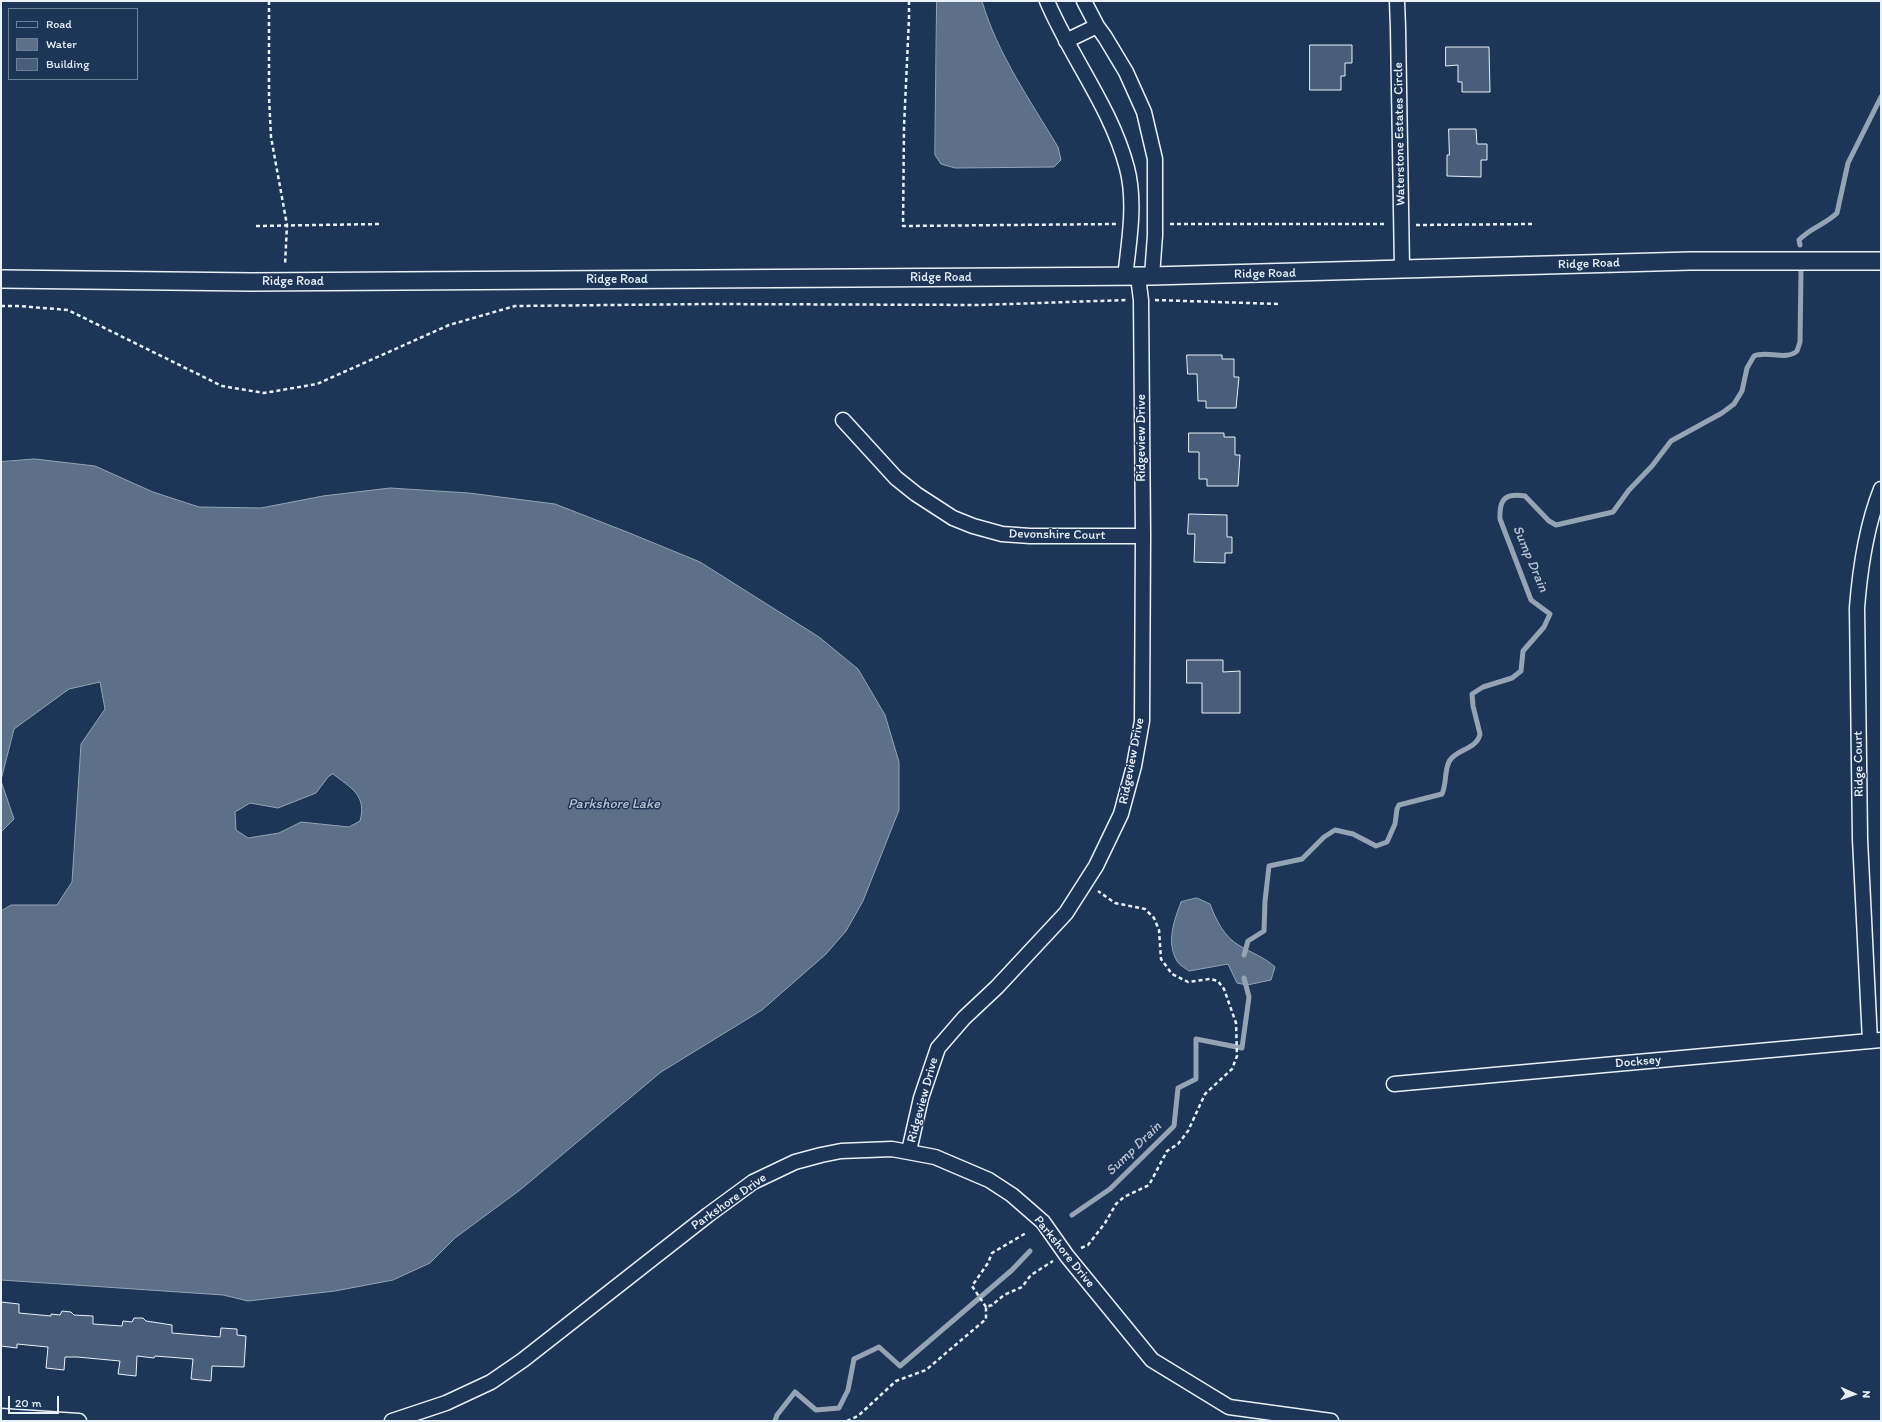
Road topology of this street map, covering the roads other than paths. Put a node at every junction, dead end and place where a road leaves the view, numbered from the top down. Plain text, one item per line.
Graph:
1 (1047, 1) edge
2 (1084, 1) edge
3 (1396, 1) edge
4 (1097, 26) junction
5 (1066, 41) junction
6 (1881, 261) edge
7 (1402, 268) junction
8 (1138, 276) junction
9 (1, 279) edge
10 (843, 420) dead end
11 (1881, 489) edge
12 (1143, 536) junction
13 (1876, 1041) edge
14 (1394, 1084) dead end
15 (909, 1151) junction
16 (1, 1416) edge
17 (79, 1421) edge
18 (392, 1421) edge
19 (1331, 1421) edge

1 - 5 street
2 - 4 street
3 - 7 street, Waterstone Estates Circle
4 - 5 street
4 - 8 street
5 - 8 street
6 - 7 street, Ridge Road
7 - 8 street, Ridge Road
8 - 9 street, Ridge Road
8 - 12 street, Ridgeview Drive
10 - 12 street, Devonshire Court
11 - 13 street, Ridge Court
12 - 15 street, Ridgeview Drive
13 - 14 street, Docksey
15 - 18 street, Parkshore Drive
15 - 19 street, Parkshore Drive
16 - 17 street

